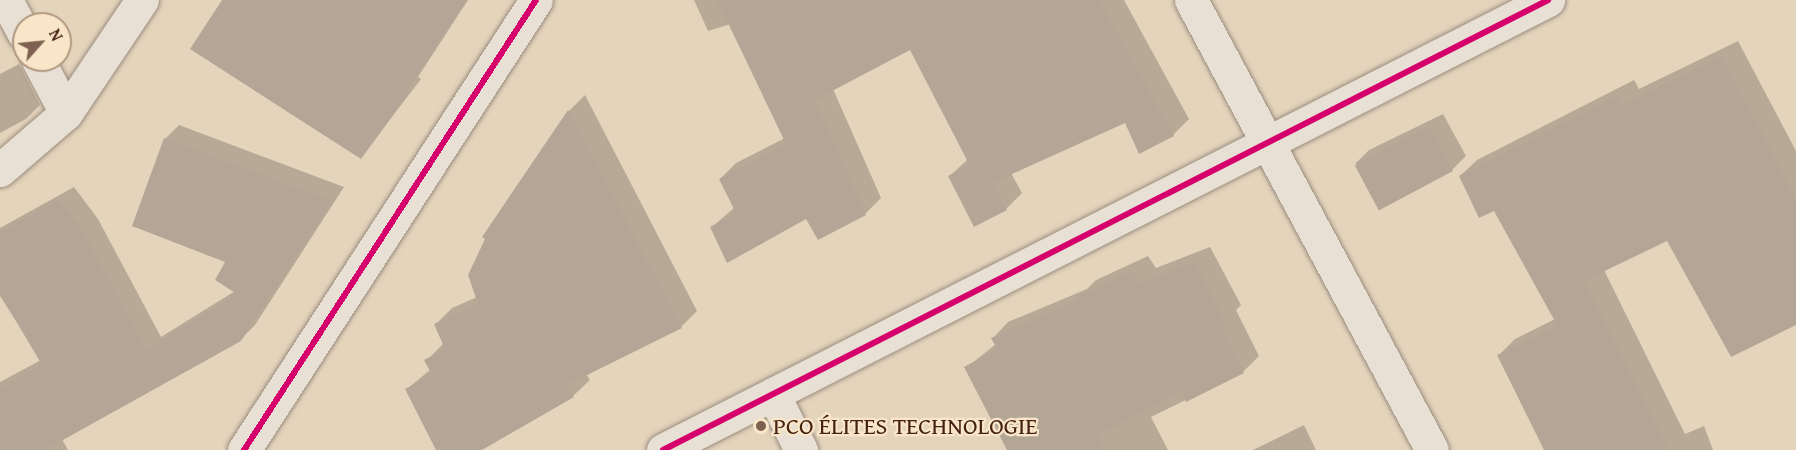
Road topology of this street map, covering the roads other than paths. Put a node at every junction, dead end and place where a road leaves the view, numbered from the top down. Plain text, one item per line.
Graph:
1 (142, 0) edge
2 (536, 0) edge
3 (1191, 0) edge
4 (1548, 0) edge
5 (44, 72) edge
6 (66, 113) junction
7 (1268, 143) junction
8 (0, 170) edge
9 (773, 394) junction
10 (244, 450) edge
11 (663, 450) edge
12 (801, 450) edge
13 (1432, 450) edge

1 - 6 street
2 - 10 street
3 - 7 street
4 - 7 street
5 - 6 street
6 - 8 street
7 - 9 street
7 - 13 street
9 - 11 street
9 - 12 street

